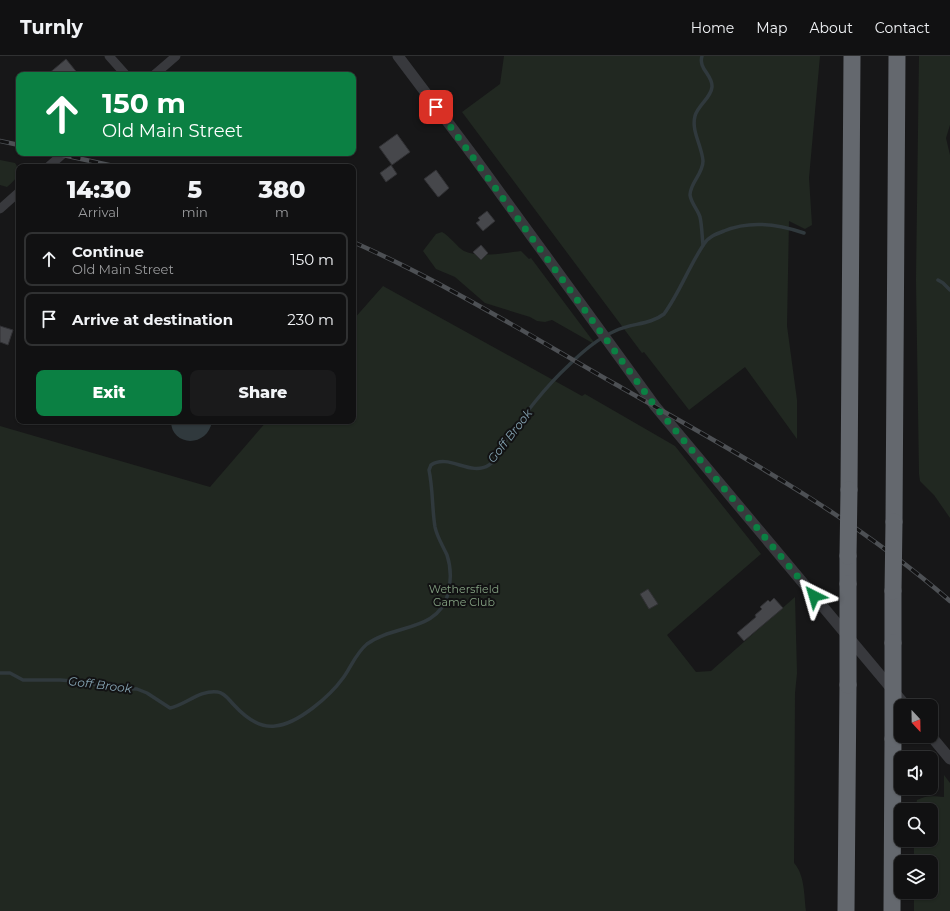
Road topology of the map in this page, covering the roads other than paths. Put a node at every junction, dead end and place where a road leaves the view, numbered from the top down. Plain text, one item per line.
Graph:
1 (109, 56) edge
2 (176, 56) edge
3 (398, 56) edge
4 (852, 56) edge
5 (897, 56) edge
6 (123, 72) edge
7 (157, 72) edge
8 (61, 156) edge
9 (51, 164) edge
10 (16, 195) edge
11 (0, 209) edge
12 (900, 699) edge
13 (937, 743) edge
14 (950, 759) edge
15 (846, 911) edge
16 (892, 911) edge

1 - 6 street
2 - 7 street
3 - 12 street
4 - 15 highway, bridge
5 - 16 highway, bridge
8 - 9 street
10 - 11 street
13 - 14 street

